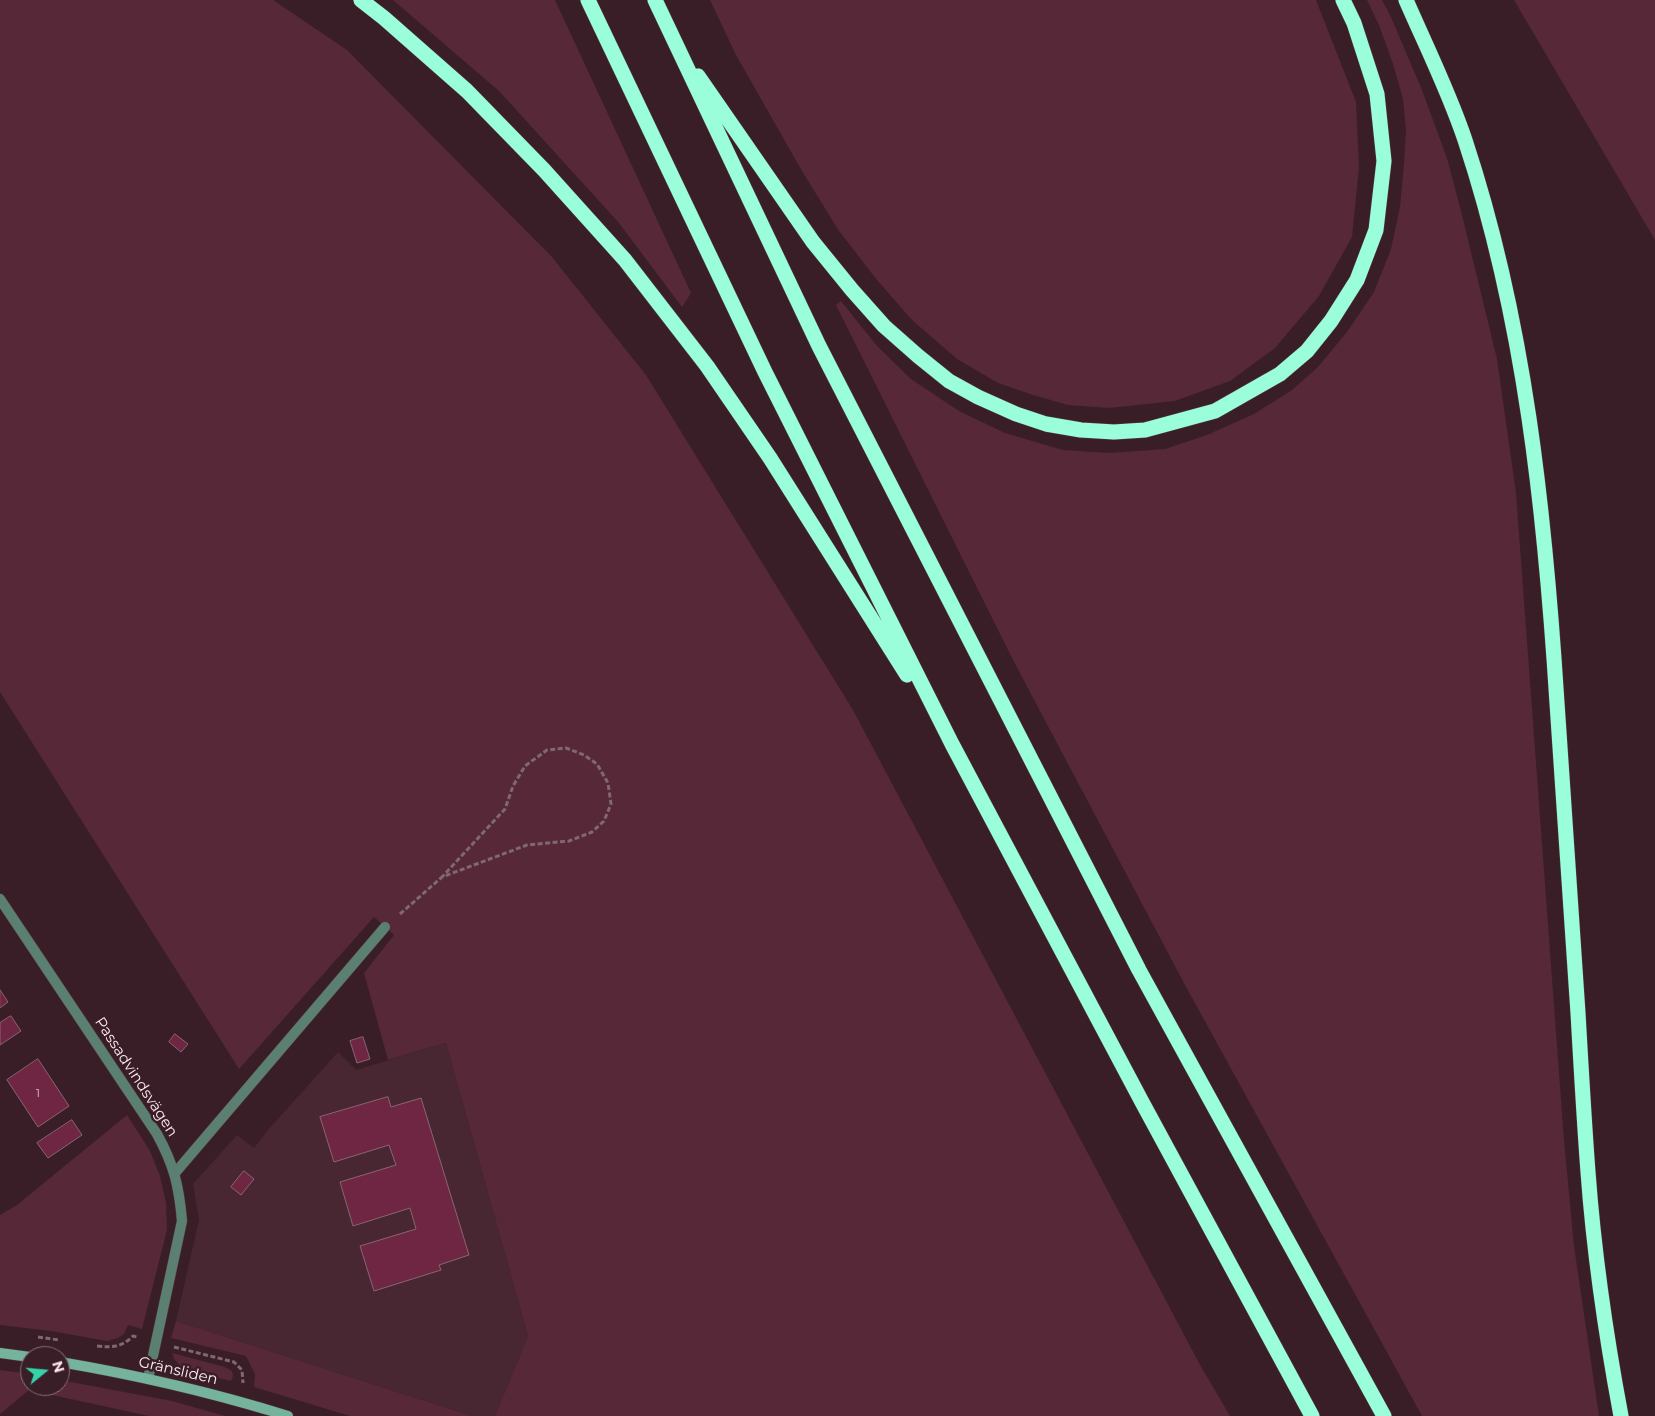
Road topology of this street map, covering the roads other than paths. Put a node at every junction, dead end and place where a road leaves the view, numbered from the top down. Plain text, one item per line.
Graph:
1 (361, 0) edge
2 (588, 0) edge
3 (654, 0) edge
4 (1343, 0) edge
5 (1406, 0) edge
6 (672, 39) junction
7 (952, 744) junction
8 (0, 899) edge
9 (386, 927) road end
10 (175, 1173) junction
11 (0, 1353) edge
12 (20, 1356) edge
13 (70, 1364) edge
14 (148, 1379) junction
15 (288, 1416) edge
16 (1312, 1416) edge
17 (1384, 1416) edge
18 (1621, 1416) edge

1 - 7 highway
2 - 7 highway
3 - 6 highway
4 - 6 highway
5 - 18 highway
6 - 17 highway
7 - 16 highway
8 - 10 street, Passadvindsvägen
9 - 10 street
10 - 14 street, Passadvindsvägen
11 - 12 street
13 - 14 street, Gränsliden
14 - 15 street, Gränsliden

